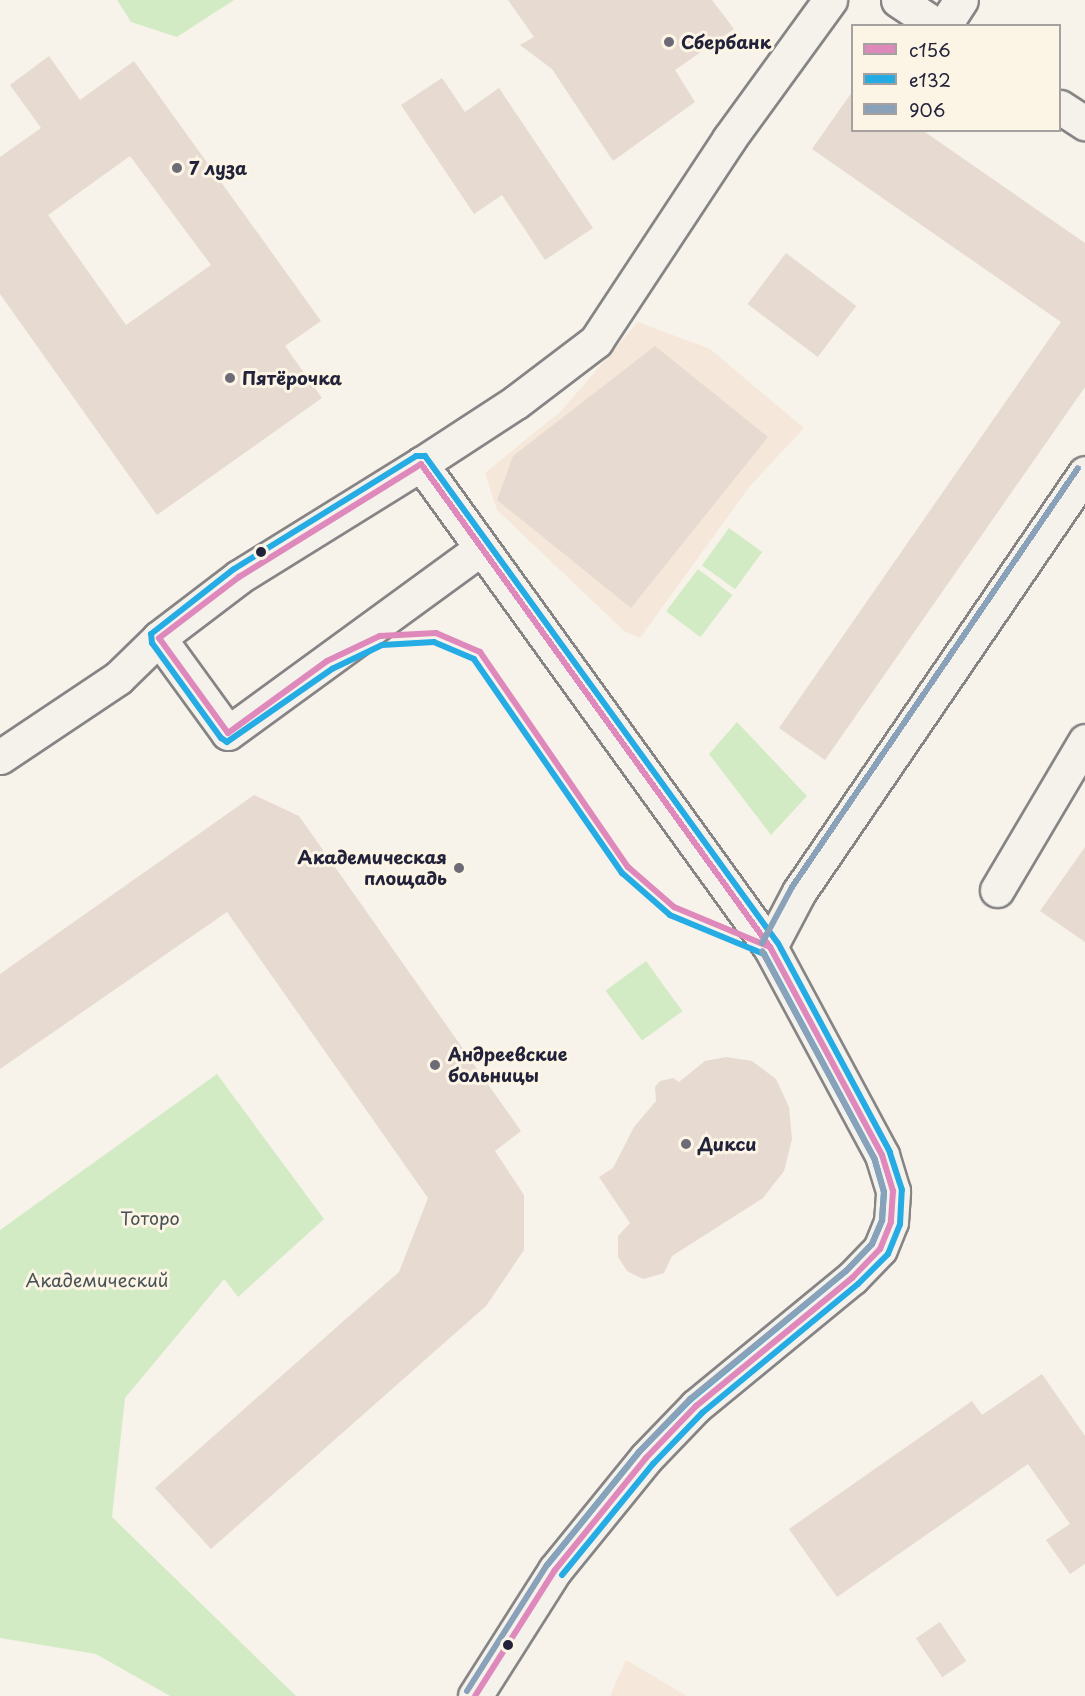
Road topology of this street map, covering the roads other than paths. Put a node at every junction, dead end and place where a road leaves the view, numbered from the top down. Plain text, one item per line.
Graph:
1 (830, 0) edge
2 (898, 0) edge
3 (961, 0) edge
4 (934, 24) edge
5 (945, 24) edge
6 (1061, 108) edge
7 (1085, 123) edge
8 (421, 464) junction
9 (1085, 473) edge
10 (480, 549) junction
11 (159, 638) junction
12 (1085, 741) edge
13 (0, 757) edge
14 (997, 890) dead end
15 (770, 947) junction
16 (475, 1696) edge

1 - 8 street
2 - 4 street
3 - 5 street
6 - 7 street
8 - 10 street
8 - 11 street
9 - 15 street
10 - 11 street
10 - 15 street
11 - 13 street
12 - 14 street
15 - 16 street

